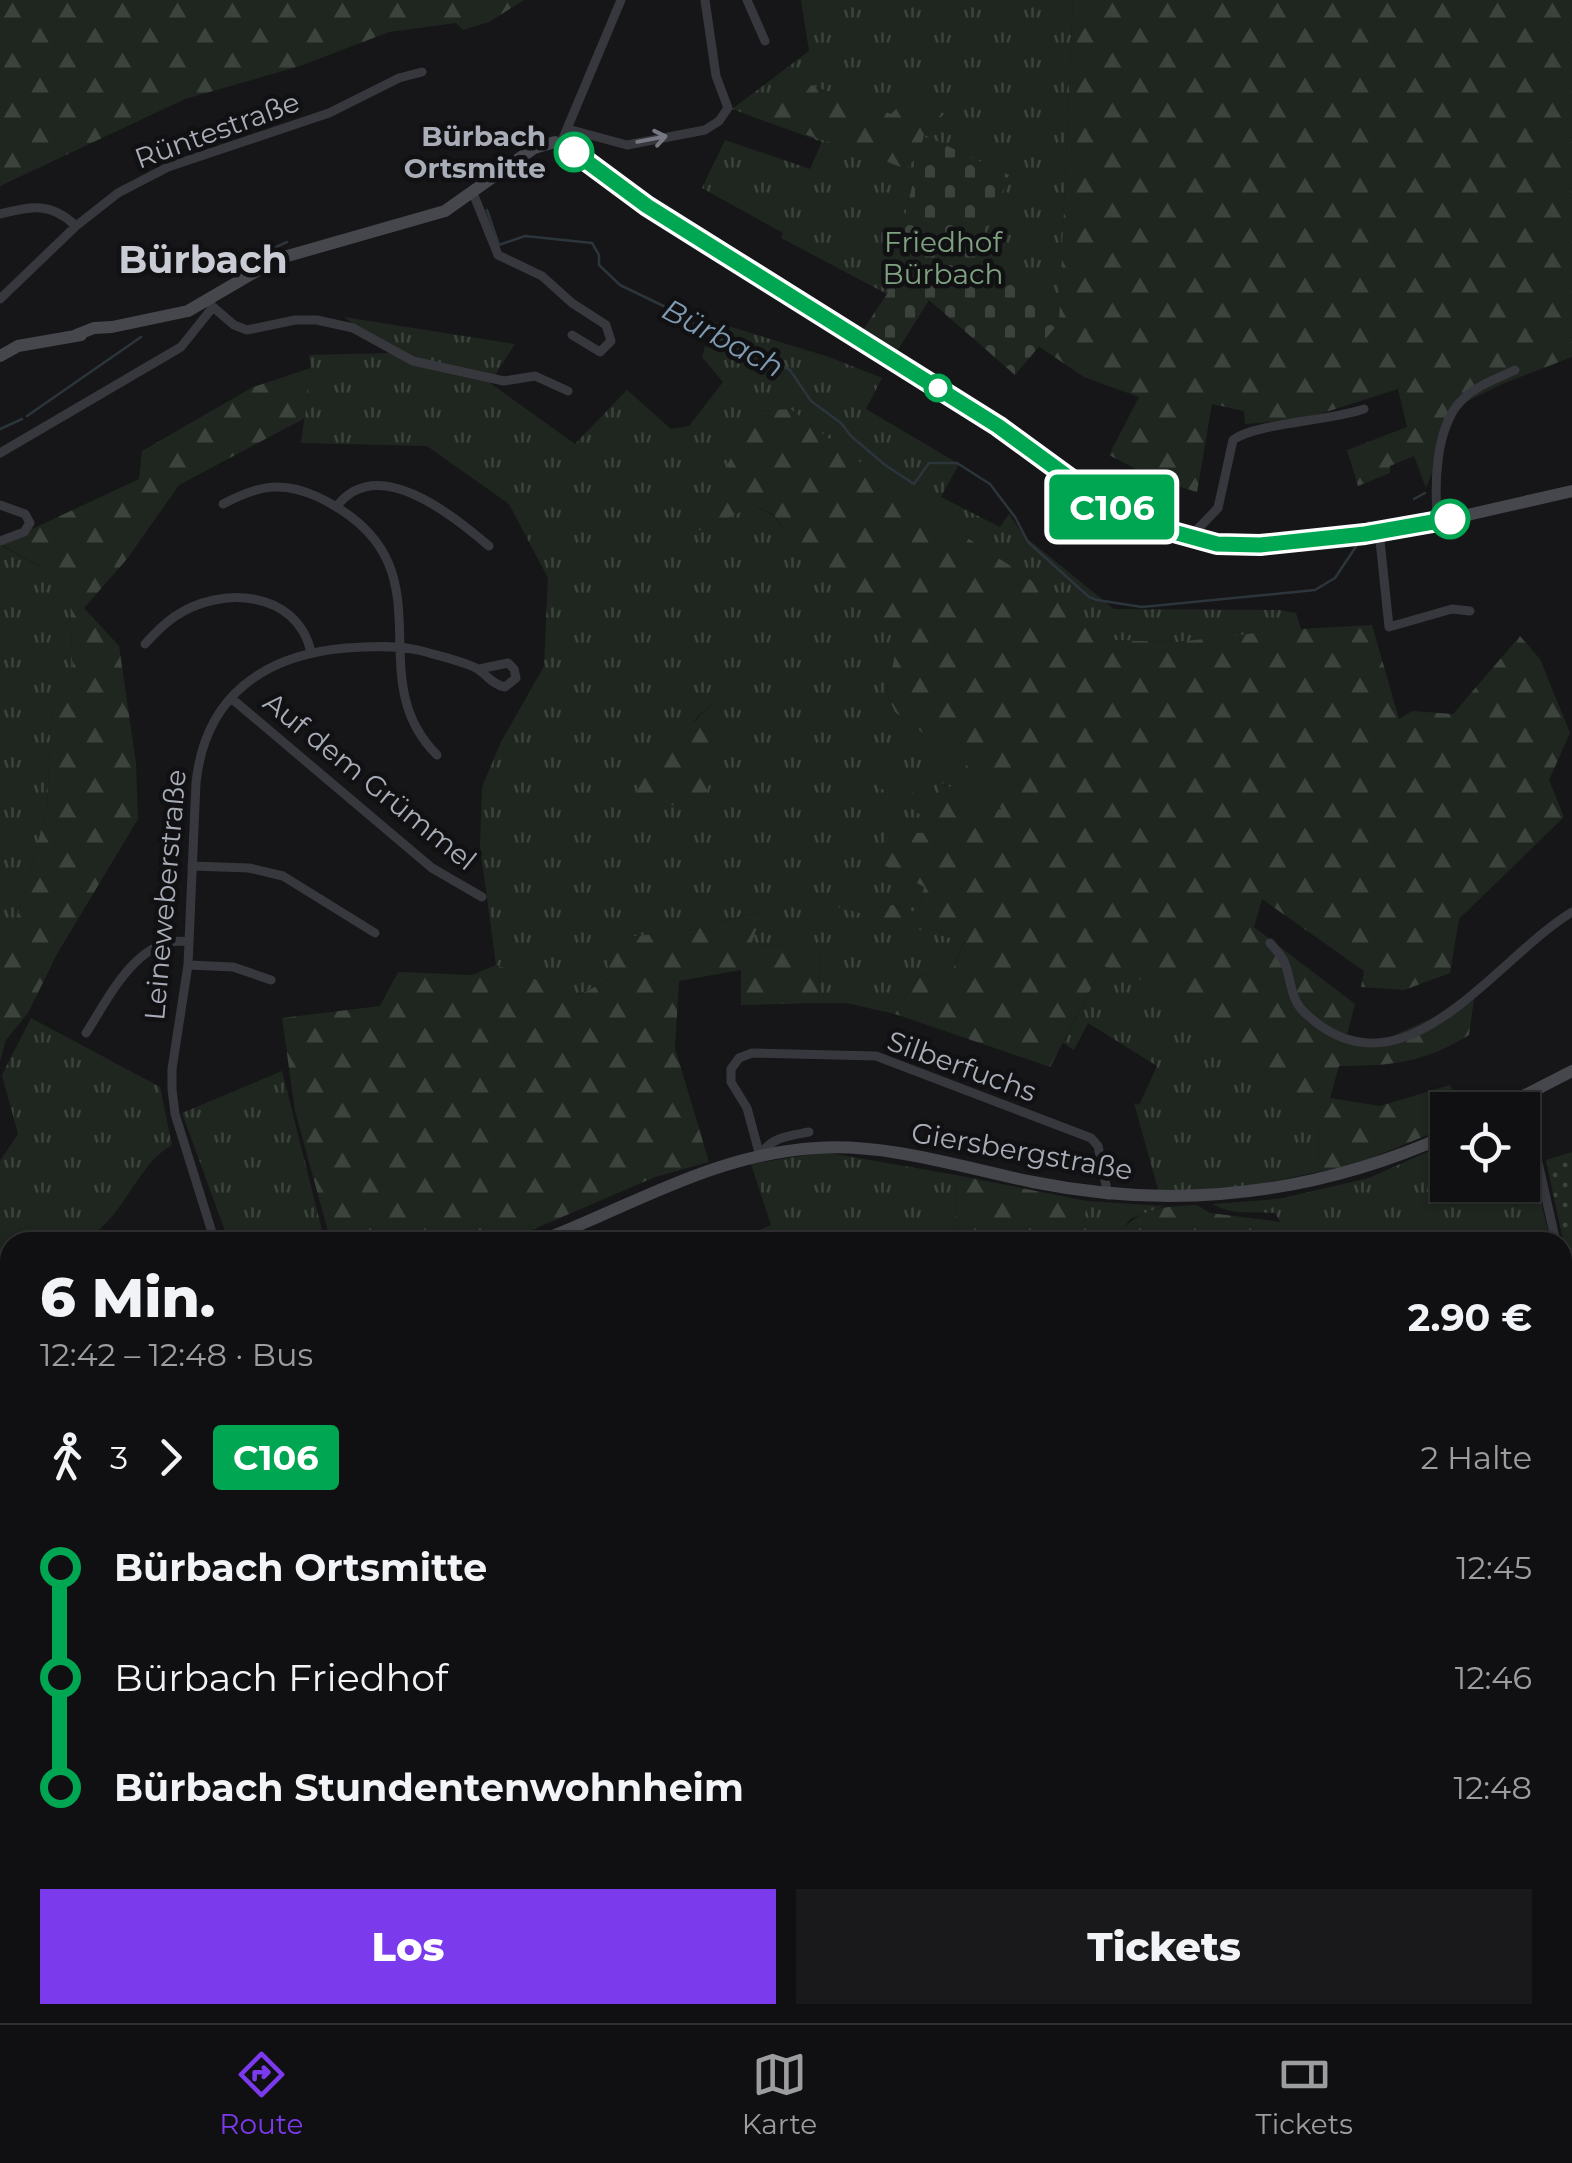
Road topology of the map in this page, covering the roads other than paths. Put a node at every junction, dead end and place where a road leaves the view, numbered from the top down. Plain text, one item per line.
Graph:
1 (621, 0) edge
2 (706, 0) edge
3 (747, 0) edge
4 (766, 41) dead end
5 (422, 72) dead end
6 (568, 129) junction
7 (561, 143) junction
8 (472, 193) junction
9 (0, 214) edge
10 (76, 226) junction
11 (0, 299) edge
12 (210, 301) junction
13 (572, 335) dead end
14 (2, 355) edge
15 (1514, 370) dead end
16 (568, 391) dead end
17 (1364, 409) dead end
18 (0, 453) edge
19 (1572, 491) edge
20 (0, 504) edge
21 (224, 504) dead end
22 (337, 506) junction
23 (1438, 521) junction
24 (1379, 532) junction
25 (1190, 537) junction
26 (0, 541) edge
27 (490, 546) dead end
28 (1470, 612) dead end
29 (145, 644) dead end
30 (401, 647) junction
31 (311, 652) junction
32 (478, 669) dead end
33 (231, 698) junction
34 (437, 755) dead end
35 (192, 866) junction
36 (482, 897) dead end
37 (1572, 912) edge
38 (375, 933) dead end
39 (188, 942) junction
40 (1270, 943) dead end
41 (188, 964) junction
42 (271, 980) dead end
43 (86, 1034) dead end
44 (1572, 1072) edge
45 (1536, 1092) edge
46 (809, 1132) dead end
47 (1430, 1141) edge
48 (760, 1156) junction
49 (1540, 1171) edge
50 (1108, 1194) junction
51 (212, 1232) edge
52 (561, 1232) edge
53 (1554, 1232) edge
54 (0, 1362) edge
55 (0, 1383) edge

1 - 6 street
6 -> 2 street
3 - 4 street
5 - 10 street, Rüntestraße
6 - 7 street
7 - 8 street
7 - 25 street
8 - 12 street
8 - 13 street
9 - 10 street
10 - 11 street, Rüntestraße
12 - 14 street
12 - 16 street
12 - 18 street
15 - 23 street
17 - 25 street
19 - 23 street
20 - 26 street
21 - 22 street
22 - 27 street
22 - 30 street
23 - 24 street
24 - 25 street
24 - 28 street
29 - 31 street
30 - 31 street, Leineweberstraße
30 - 32 street, Leineweberstraße
30 - 34 street
31 - 33 street, Leineweberstraße
33 - 35 street, Leineweberstraße
33 - 36 street, Auf dem Grümmel
35 - 38 street
35 - 39 street, Leineweberstraße
37 - 40 street
39 - 41 street, Leineweberstraße
39 - 43 street
41 - 42 street
41 - 51 street, Leineweberstraße
44 - 45 street
46 - 48 street, Giersbergstraße
47 - 50 street, Giersbergstraße
48 - 50 street, Giersbergstraße
48 - 50 street, Silberfuchs
48 - 52 street, Giersbergstraße
49 - 53 street
54 - 55 street

